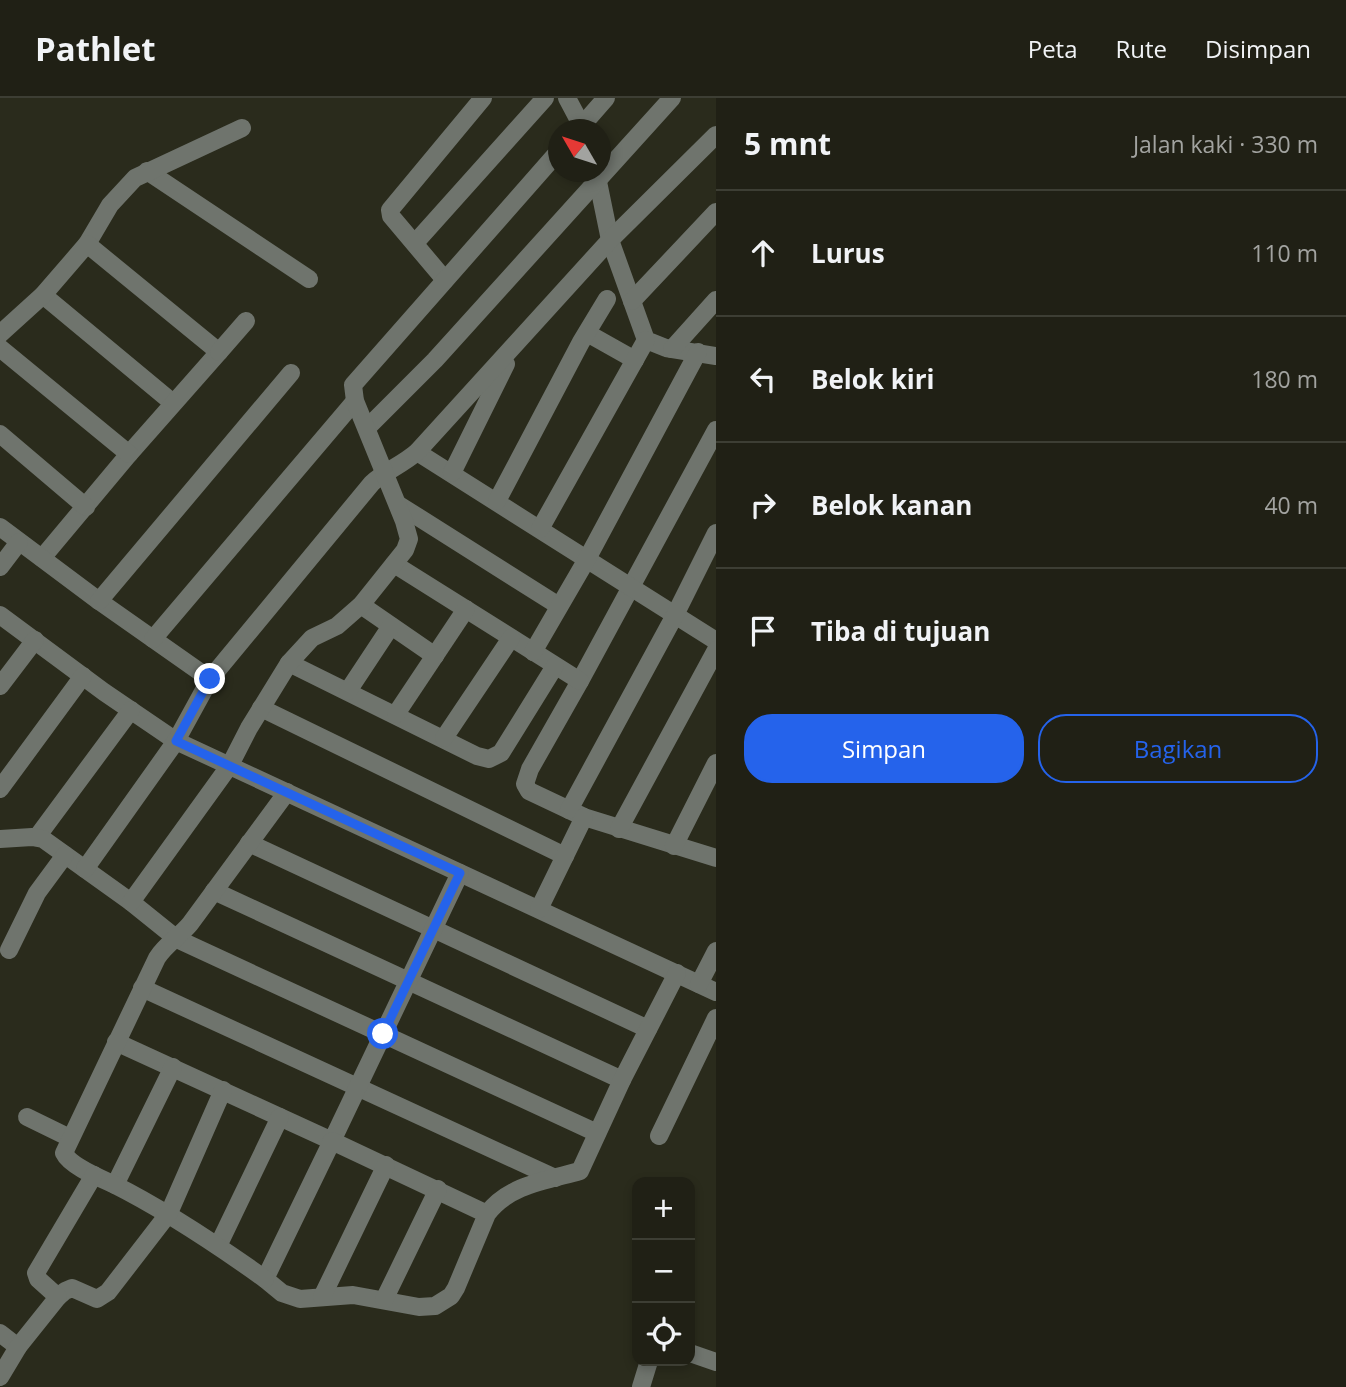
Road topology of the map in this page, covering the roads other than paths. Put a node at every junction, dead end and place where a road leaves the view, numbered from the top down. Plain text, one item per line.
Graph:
1 (483, 98) edge
2 (545, 98) edge
3 (568, 98) edge
4 (606, 98) edge
5 (672, 98) edge
6 (577, 119) edge
7 (588, 119) edge
8 (242, 128) dead end
9 (713, 145) edge
10 (611, 161) edge
11 (548, 163) edge
12 (148, 171) junction
13 (592, 182) edge
14 (598, 182) edge
15 (716, 212) edge
16 (610, 240) junction
17 (415, 243) junction
18 (87, 244) junction
19 (309, 279) dead end
20 (445, 280) junction
21 (43, 295) junction
22 (607, 299) dead end
23 (632, 300) junction
24 (716, 300) edge
25 (246, 321) dead end
26 (587, 333) junction
27 (0, 334) edge
28 (646, 340) junction
29 (516, 345) junction
30 (0, 348) edge
31 (672, 349) junction
32 (219, 352) junction
33 (707, 354) edge
34 (635, 360) junction
35 (291, 373) dead end
36 (355, 401) junction
37 (173, 403) junction
38 (367, 428) junction
39 (716, 430) edge
40 (0, 435) edge
41 (416, 453) junction
42 (129, 454) junction
43 (384, 473) junction
44 (452, 473) junction
45 (497, 501) junction
46 (399, 505) junction
47 (86, 508) junction
48 (0, 527) edge
49 (540, 529) junction
50 (716, 533) edge
51 (19, 542) junction
52 (42, 558) junction
53 (587, 559) junction
54 (394, 564) junction
55 (0, 568) edge
56 (631, 587) junction
57 (99, 601) junction
58 (361, 605) junction
59 (559, 606) junction
60 (466, 610) junction
61 (0, 615) edge
62 (675, 615) junction
63 (391, 626) junction
64 (511, 638) junction
65 (153, 639) junction
66 (35, 640) junction
67 (716, 641) edge
68 (716, 650) edge
69 (533, 652) junction
70 (435, 656) junction
71 (289, 663) junction
72 (555, 666) junction
73 (83, 676) junction
74 (210, 679) junction
75 (580, 681) junction
76 (0, 686) edge
77 (348, 691) junction
78 (261, 708) junction
79 (131, 710) junction
80 (396, 715) junction
81 (444, 738) junction
82 (176, 741) junction
83 (716, 763) edge
84 (230, 765) junction
85 (0, 789) edge
86 (287, 792) junction
87 (576, 813) junction
88 (619, 829) junction
89 (37, 837) junction
90 (0, 839) edge
91 (249, 844) junction
92 (674, 846) junction
93 (65, 855) junction
94 (565, 856) junction
95 (716, 858) edge
96 (85, 869) junction
97 (460, 873) junction
98 (214, 891) junction
99 (131, 902) junction
100 (538, 909) junction
101 (434, 928) junction
102 (177, 939) junction
103 (9, 950) dead end
104 (716, 951) edge
105 (677, 974) junction
106 (407, 980) junction
107 (142, 988) junction
108 (708, 988) edge
109 (716, 1018) edge
110 (648, 1029) junction
111 (383, 1034) junction
112 (116, 1042) junction
113 (173, 1067) junction
114 (622, 1080) junction
115 (356, 1088) junction
116 (223, 1090) junction
117 (27, 1117) dead end
118 (280, 1117) junction
119 (597, 1133) junction
120 (659, 1136) dead end
121 (70, 1138) junction
122 (332, 1140) junction
123 (386, 1165) junction
124 (94, 1175) junction
125 (555, 1178) junction
126 (115, 1185) junction
127 (438, 1189) junction
128 (169, 1213) junction
129 (487, 1214) junction
130 (218, 1246) junction
131 (265, 1279) junction
132 (58, 1297) junction
133 (322, 1297) junction
134 (384, 1300) junction
135 (0, 1333) edge
136 (18, 1347) junction
137 (695, 1355) edge
138 (716, 1362) edge
139 (648, 1366) edge
140 (0, 1377) edge
141 (642, 1387) edge

1 - 17 street
2 - 17 street
3 - 6 street
4 - 7 street
5 - 10 street
8 - 12 street
9 - 16 street
11 - 20 street
12 - 18 street
12 - 19 street
13 - 38 street
14 - 16 street
15 - 23 street
16 - 23 street
16 - 29 street
17 - 20 street
18 - 21 street
18 - 32 street
20 - 36 street
21 - 27 street
21 - 37 street
22 - 26 street
23 - 28 street
24 - 31 street
25 - 32 street
26 - 34 street
26 - 45 street
28 - 31 street
28 - 34 street
29 - 41 street
29 - 44 street
30 - 42 street
31 - 33 street
32 - 37 street
33 - 53 street
34 - 49 street
35 - 57 street
36 - 38 street
36 - 65 street
37 - 42 street
38 - 43 street
39 - 56 street
40 - 47 street
41 - 43 street
41 - 44 street
42 - 47 street
43 - 46 street
43 - 74 street
44 - 45 street
45 - 49 street
46 - 54 street
46 - 59 street
47 - 52 street
48 - 51 street
49 - 53 street
50 - 62 street
51 - 52 street
51 - 55 street
52 - 57 street
53 - 56 street
53 - 59 street
54 - 58 street
54 - 60 street
56 - 62 street
56 - 75 street
57 - 65 street
58 - 63 street
58 - 71 street
59 - 69 street
60 - 64 street
60 - 70 street
61 - 66 street
62 - 67 street
62 - 87 street
63 - 70 street
63 - 77 street
64 - 69 street
64 - 81 street
65 - 74 street
66 - 73 street
66 - 76 street
68 - 88 street
69 - 72 street
70 - 80 street
71 - 77 street
71 - 78 street
72 - 75 street
72 - 81 street
73 - 79 street
73 - 85 street
74 - 82 street
75 - 87 street
77 - 80 street
78 - 84 street
78 - 94 street
79 - 82 street
79 - 89 street
80 - 81 street
82 - 84 street
82 - 96 street
83 - 92 street
84 - 86 street
84 - 99 street
86 - 91 street
86 - 97 street
87 - 88 street
87 - 94 street
88 - 92 street
89 - 90 street
89 - 93 street
91 - 98 street
91 - 101 street
92 - 95 street
93 - 96 street
93 - 103 street
94 - 100 street
96 - 99 street
97 - 100 street
97 - 101 street
98 - 102 street
98 - 106 street
99 - 102 street
100 - 105 street
101 - 106 street
101 - 110 street
102 - 107 street
102 - 111 street
104 - 108 street
105 - 108 street
105 - 110 street
106 - 111 street
106 - 114 street
107 - 112 street
107 - 115 street
109 - 120 street
110 - 114 street
111 - 115 street
111 - 119 street
112 - 113 street
112 - 121 street
113 - 116 street
113 - 126 street
114 - 119 street
115 - 122 street
115 - 125 street
116 - 118 street
116 - 128 street
117 - 121 street
118 - 122 street
118 - 130 street
119 - 125 street
121 - 124 street
122 - 123 street
122 - 131 street
123 - 127 street
123 - 133 street
124 - 126 street
124 - 132 street
125 - 129 street
126 - 128 street
127 - 129 street
127 - 134 street
128 - 130 street
128 - 132 street
129 - 134 street
130 - 131 street
131 - 133 street
132 - 136 street
133 - 134 street
135 - 136 street
136 - 140 street
137 - 138 street
139 - 141 street

